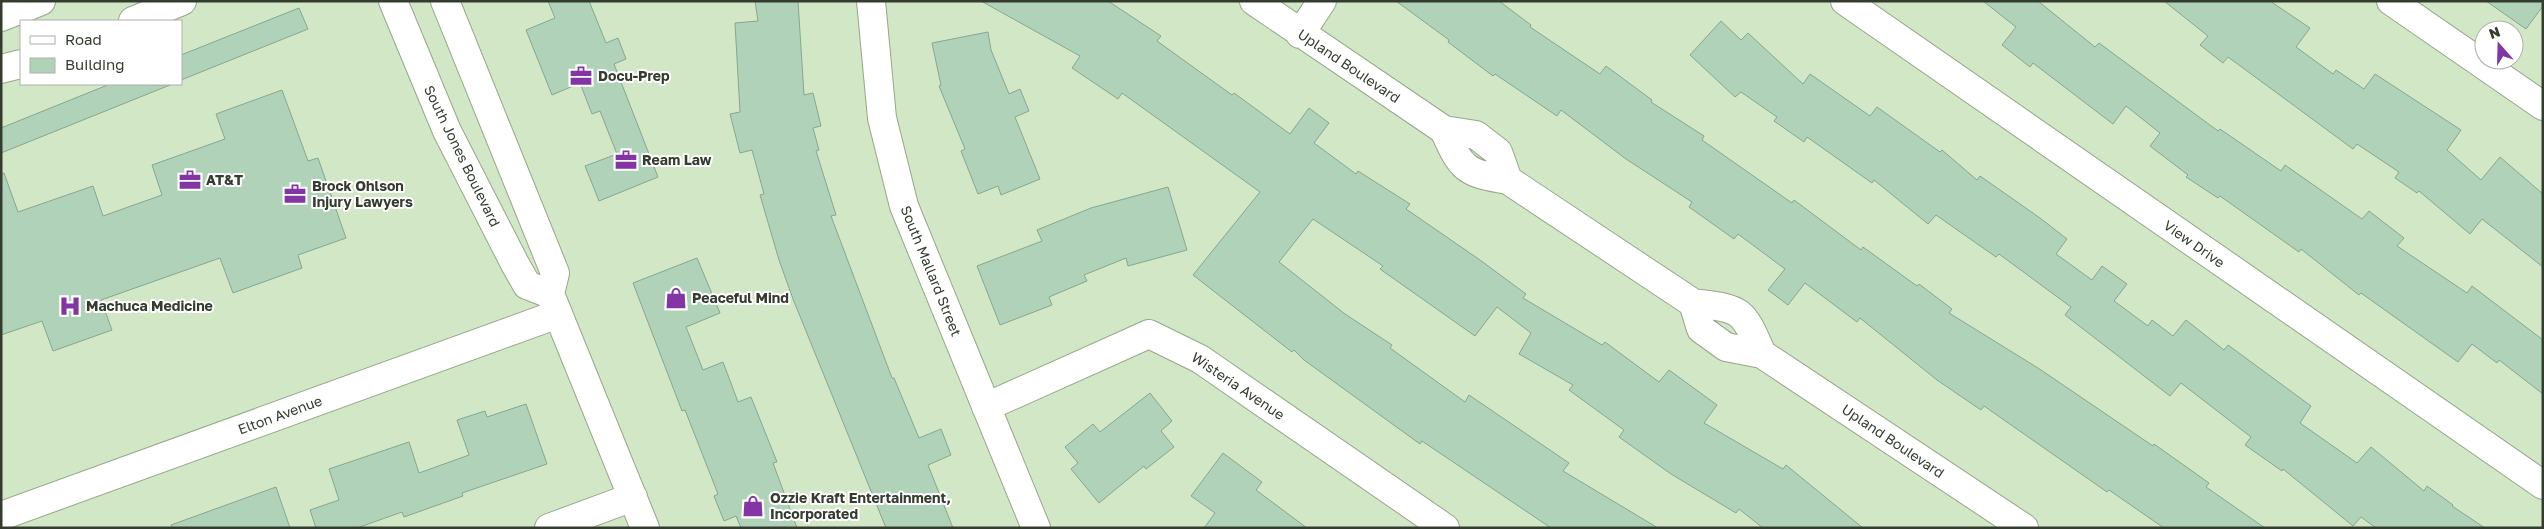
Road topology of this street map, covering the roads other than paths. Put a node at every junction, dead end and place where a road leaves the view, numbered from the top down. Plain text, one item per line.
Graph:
1 (41, 1) edge
2 (182, 1) edge
3 (393, 1) edge
4 (445, 1) edge
5 (871, 1) edge
6 (1254, 1) edge
7 (1322, 1) edge
8 (1846, 1) edge
9 (2392, 1) edge
10 (1, 17) edge
11 (135, 20) edge
12 (1300, 34) junction
13 (20, 64) edge
14 (1, 69) edge
15 (2543, 106) edge
16 (554, 304) junction
17 (986, 407) junction
18 (2543, 485) edge
19 (633, 497) junction
20 (1, 516) edge
21 (549, 528) edge
22 (646, 528) edge
23 (1036, 528) edge
24 (1445, 528) edge
25 (2024, 528) edge

1 - 10 main road
2 - 11 main road
3 - 16 main road, South Jones Boulevard
4 - 16 main road
5 - 17 main road, South Mallard Street
6 - 12 main road, Upland Boulevard
7 - 12 main road
8 - 18 main road, View Drive
9 - 15 main road
12 - 25 main road, Upland Boulevard
13 - 14 main road
16 - 19 main road
16 - 20 main road, Elton Avenue
17 - 23 main road, South Mallard Street
17 - 24 main road, Wisteria Avenue
19 - 21 main road
19 - 22 main road

